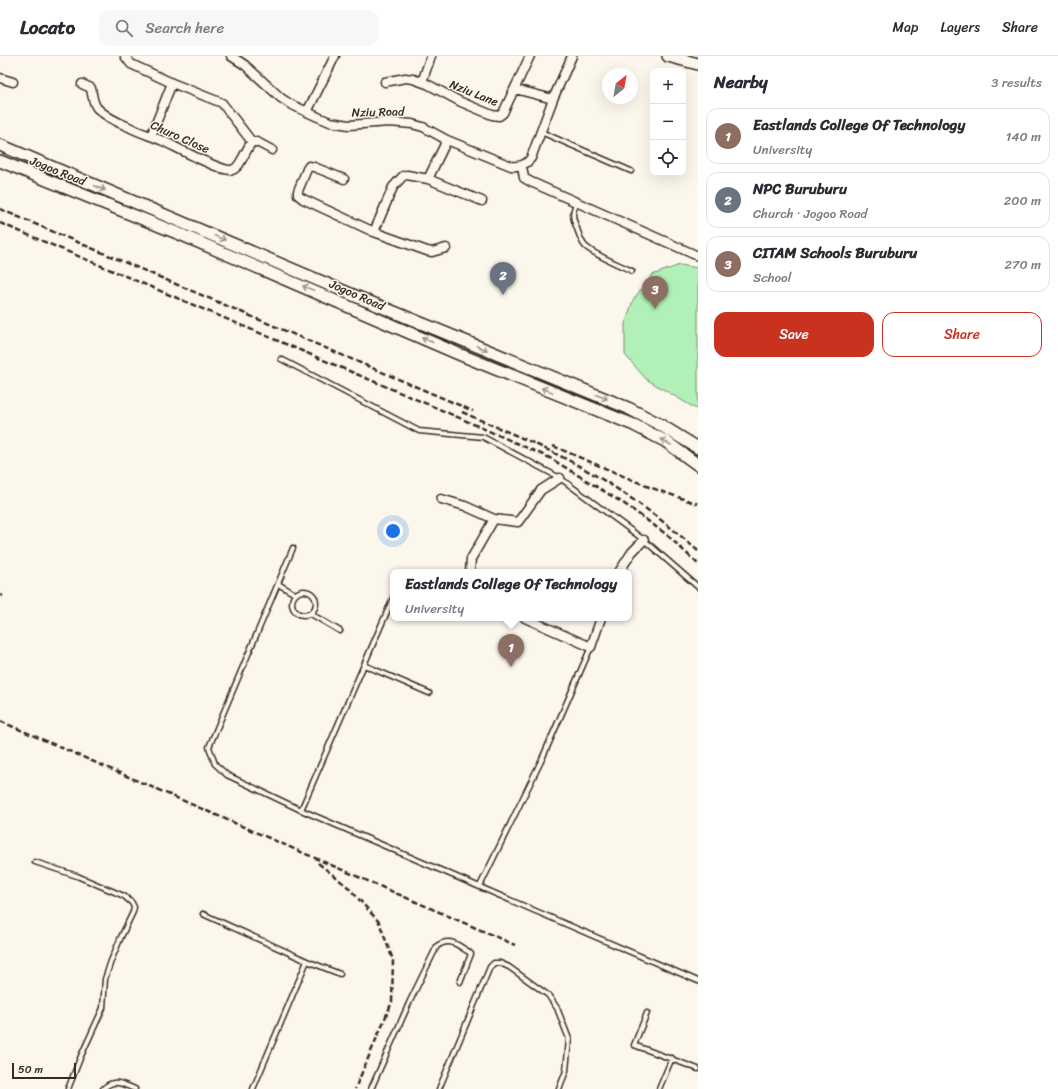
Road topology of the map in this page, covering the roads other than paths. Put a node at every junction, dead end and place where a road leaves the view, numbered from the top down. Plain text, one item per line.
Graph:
1 (125, 56) edge
2 (231, 56) edge
3 (335, 56) edge
4 (431, 56) edge
5 (530, 56) edge
6 (572, 56) edge
7 (668, 56) edge
8 (698, 64) edge
9 (0, 78) edge
10 (13, 82) dead end
11 (385, 82) dead end
12 (422, 82) junction
13 (172, 83) junction
14 (82, 84) dead end
15 (515, 89) junction
16 (553, 99) junction
17 (307, 112) junction
18 (541, 132) junction
19 (151, 136) junction
20 (447, 140) junction
21 (252, 142) junction
22 (0, 145) edge
23 (272, 150) dead end
24 (0, 161) edge
25 (522, 166) junction
26 (631, 171) dead end
27 (428, 179) junction
28 (344, 180) dead end
29 (482, 202) dead end
30 (577, 202) junction
31 (374, 232) junction
32 (446, 248) dead end
33 (698, 256) edge
34 (632, 271) dead end
35 (281, 358) dead end
36 (698, 448) edge
37 (698, 464) edge
38 (560, 478) junction
39 (441, 499) dead end
40 (494, 519) junction
41 (644, 540) junction
42 (293, 548) dead end
43 (470, 569) edge
44 (621, 569) edge
45 (278, 584) junction
46 (698, 587) edge
47 (295, 594) junction
48 (390, 605) edge
49 (311, 614) junction
50 (533, 621) edge
51 (601, 621) edge
52 (340, 631) dead end
53 (591, 647) junction
54 (364, 666) junction
55 (429, 693) dead end
56 (301, 810) junction
57 (35, 862) dead end
58 (480, 886) junction
59 (203, 914) dead end
60 (307, 961) junction
61 (340, 974) dead end
62 (698, 981) edge
63 (460, 982) dead end
64 (647, 1013) dead end
65 (672, 1058) junction
66 (698, 1069) edge
67 (68, 1089) edge
68 (102, 1089) edge
69 (135, 1089) edge
70 (253, 1089) edge
71 (371, 1089) edge
72 (439, 1089) edge
73 (558, 1089) edge
74 (659, 1089) edge

1 - 13 street
2 - 17 street, Nziu Road
3 - 17 street
4 - 12 street
5 - 15 street, Nziu Lane
6 - 16 street
7 - 8 main road
9 - 10 street
11 - 12 street, Nziu Lane
12 - 15 street, Nziu Lane
13 - 19 street
13 - 21 street
14 - 19 street, Churo Close
15 - 16 street
16 - 18 street
17 - 20 street, Nziu Road
18 - 25 street
18 - 26 lane
19 - 21 street, Churo Close
20 - 25 street, Nziu Road
20 - 27 street
21 - 23 street
22 -> 36 main road, Jogoo Road
37 -> 24 main road, Jogoo Road
25 - 30 street
27 - 29 street
27 - 31 street
28 - 31 street
30 - 33 street
30 - 34 lane
31 - 32 street
35 - 38 lane
38 - 40 street
38 - 41 lane
39 - 40 street
40 - 43 street
41 - 44 street
41 - 46 lane
42 - 45 lane
45 - 47 lane
45 - 56 lane
47 - 49 lane
47 - 49 lane
48 - 54 lane
49 - 52 lane
50 - 53 street
51 - 53 street
53 - 58 lane
54 - 55 lane
54 - 56 lane
56 - 58 lane
57 - 67 lane
58 - 62 lane
59 - 60 lane
60 - 61 lane
60 - 70 lane
63 - 71 lane
64 - 65 lane
65 - 66 lane
65 - 74 lane
68 - 69 lane
72 - 73 lane

